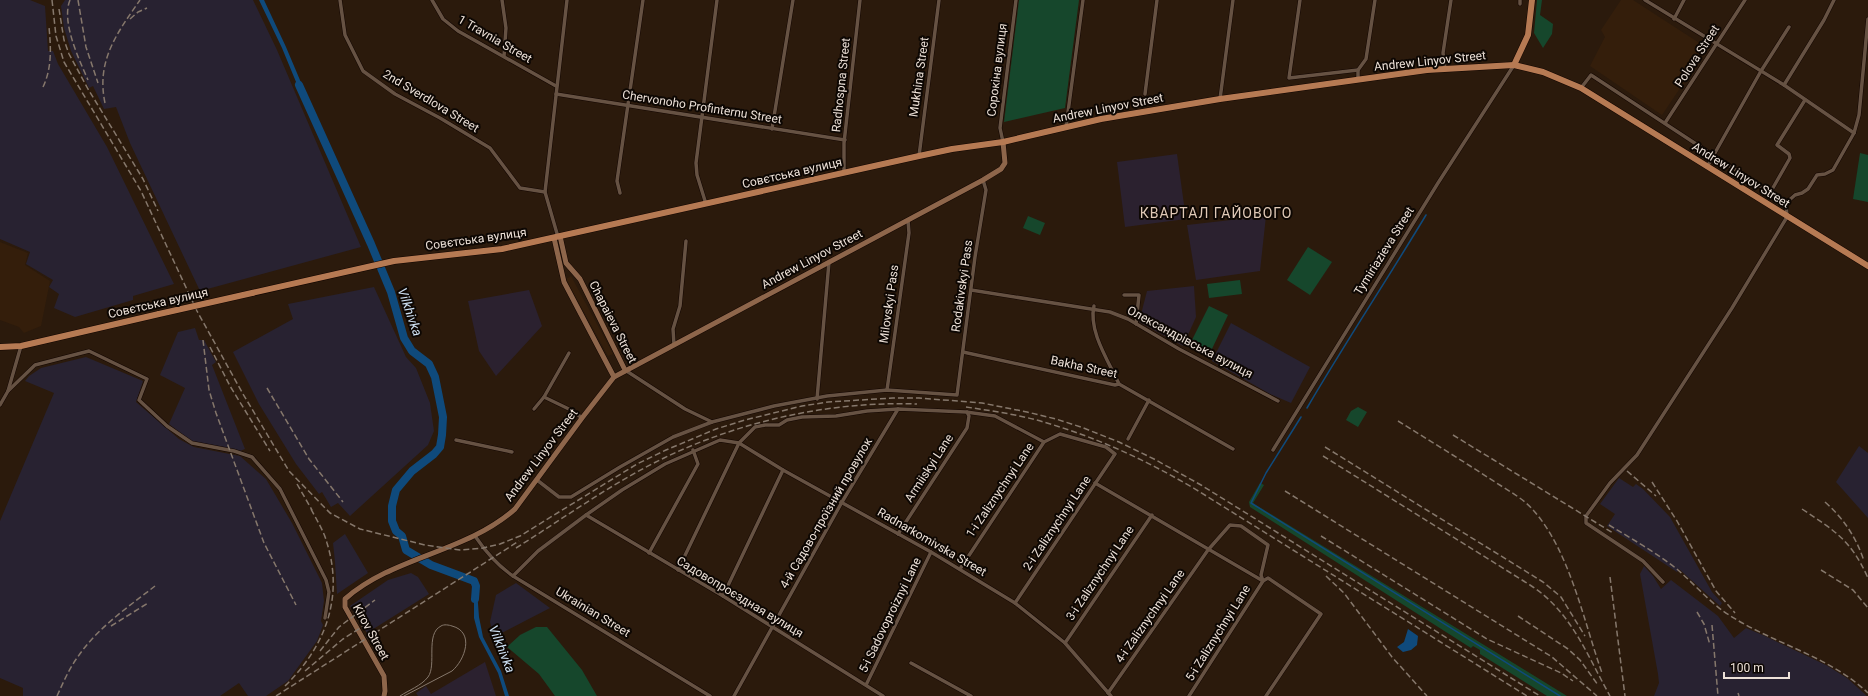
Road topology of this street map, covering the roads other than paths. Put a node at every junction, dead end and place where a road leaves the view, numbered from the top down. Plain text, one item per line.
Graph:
1 (340, 0) edge
2 (432, 0) edge
3 (502, 0) edge
4 (567, 0) edge
5 (643, 0) edge
6 (717, 0) edge
7 (793, 0) edge
8 (860, 0) edge
9 (940, 0) edge
10 (1016, 0) edge
11 (1083, 0) edge
12 (1157, 0) edge
13 (1233, 0) edge
14 (1300, 0) edge
15 (1375, 0) edge
16 (1451, 0) edge
17 (1532, 0) edge
18 (1645, 0) edge
19 (1684, 0) edge
20 (1745, 0) edge
21 (1834, 0) edge
22 (1674, 19) junction
23 (1868, 19) edge
24 (1789, 27) dead end
25 (1717, 43) junction
26 (504, 56) junction
27 (1514, 65) junction
28 (1445, 69) junction
29 (1358, 70) junction
30 (1761, 71) junction
31 (1358, 80) junction
32 (1784, 85) junction
33 (556, 86) junction
34 (1581, 88) junction
35 (556, 94) junction
36 (1145, 94) dead end
37 (1220, 99) junction
38 (1805, 100) junction
39 (629, 105) junction
40 (702, 118) junction
41 (1665, 123) junction
42 (1066, 127) junction
43 (772, 129) junction
44 (1854, 133) junction
45 (845, 140) junction
46 (1003, 142) junction
47 (1714, 154) junction
48 (919, 156) junction
49 (1707, 167) junction
50 (844, 173) junction
51 (983, 180) junction
52 (545, 192) junction
53 (620, 193) dead end
54 (1770, 193) junction
55 (1786, 203) junction
56 (706, 204) junction
57 (1787, 217) junction
58 (908, 220) junction
59 (557, 237) junction
60 (686, 241) dead end
61 (829, 262) junction
62 (1868, 266) edge
63 (971, 290) junction
64 (1124, 295) dead end
65 (1094, 308) junction
66 (1136, 324) junction
67 (21, 346) junction
68 (674, 346) junction
69 (0, 347) edge
70 (964, 352) junction
71 (570, 353) dead end
72 (625, 370) junction
73 (614, 377) junction
74 (1119, 384) junction
75 (888, 390) junction
76 (8, 391) junction
77 (544, 397) junction
78 (817, 399) junction
79 (1149, 400) junction
80 (1278, 401) dead end
81 (0, 405) edge
82 (898, 408) junction
83 (534, 409) dead end
84 (966, 412) junction
85 (582, 418) junction
86 (712, 422) junction
87 (1128, 439) dead end
88 (456, 440) dead end
89 (1044, 442) junction
90 (739, 443) junction
91 (1233, 449) dead end
92 (693, 450) junction
93 (1273, 450) dead end
94 (512, 452) dead end
95 (783, 470) junction
96 (537, 480) junction
97 (1095, 483) junction
98 (842, 502) junction
99 (586, 515) junction
100 (1152, 515) junction
101 (898, 534) junction
102 (475, 536) junction
103 (1208, 550) junction
104 (931, 552) junction
105 (649, 554) junction
106 (405, 565) joint
107 (960, 569) junction
108 (678, 570) junction
109 (513, 576) junction
110 (1263, 581) junction
111 (1663, 582) dead end
112 (723, 596) junction
113 (1016, 603) junction
114 (325, 618) dead end
115 (772, 628) junction
116 (1065, 643) junction
117 (911, 663) dead end
118 (866, 686) junction
119 (1109, 694) edge
120 (384, 696) edge
121 (710, 696) edge
122 (734, 696) edge
123 (883, 696) edge
124 (971, 696) edge
125 (1189, 696) edge
126 (1266, 696) edge

1 - 52 street, 2nd Sverdlova Street
2 - 26 street, 1 Travnia Street
3 - 26 street
4 - 33 street, Chapaieva Street
5 - 39 street
6 - 40 street
7 - 43 street
8 - 45 street, Radhospna Street
9 - 48 street, Mukhina Street
10 - 46 street, Сорокіна вулиця
11 - 42 street
12 - 36 street
13 - 37 street
14 - 29 street
15 - 29 street
16 - 28 street
17 - 27 main road
18 - 22 street
19 - 22 street
20 - 25 street, Polova Street
21 - 32 street
22 - 25 street
23 - 44 street
24 - 30 street
25 - 30 street
25 - 41 street, Polova Street
26 - 33 street, 1 Travnia Street
27 - 28 main road, Andrew Linyov Street
27 - 34 main road, Andrew Linyov Street
27 - 93 street, Tymiriazieva Street
28 - 31 main road, Andrew Linyov Street
29 - 31 street
30 - 32 street
30 - 47 street
31 - 37 main road, Andrew Linyov Street
32 - 38 street
33 - 35 street, Chapaieva Street
34 - 41 street
34 - 49 main road, Andrew Linyov Street
35 - 39 street, Chervonoho Profinternu Street
35 - 52 street, Chapaieva Street
37 - 42 main road, Andrew Linyov Street
38 - 44 street
38 - 54 street
39 - 40 street, Chervonoho Profinternu Street
39 - 53 street
40 - 43 street, Chervonoho Profinternu Street
40 - 56 street
41 - 47 street
42 - 46 main road, Andrew Linyov Street
43 - 45 street, Chervonoho Profinternu Street
44 - 55 street
45 - 50 street, Radhospna Street
46 - 48 main road, Совєтська вулиця
46 - 51 street, Andrew Linyov Street
47 - 49 street
47 - 54 street
48 - 50 main road, Совєтська вулиця
49 - 57 main road, Andrew Linyov Street
50 - 56 main road, Совєтська вулиця
51 - 58 street, Andrew Linyov Street
51 - 63 street, Rodakivskyi Pass
52 - 59 street, Chapaieva Street
54 - 55 street
55 - 57 street
56 - 59 main road, Совєтська вулиця
57 - 62 main road, Andrew Linyov Street
57 - 111 street
58 - 61 street, Andrew Linyov Street
58 - 75 street, Milovskyi Pass
59 - 67 main road, Совєтська вулиця, bridge
59 - 72 street, Chapaieva Street
59 - 73 street, Chapaieva Street
60 - 68 street
61 - 68 street, Andrew Linyov Street
61 - 78 street
63 - 65 street, Олександрівська вулиця
63 - 70 street, Rodakivskyi Pass
64 - 66 street
65 - 66 street, Олександрівська вулиця
65 - 74 street
66 - 80 street, Олександрівська вулиця
67 - 69 main road, Совєтська вулиця
67 - 76 street
68 - 72 street, Andrew Linyov Street
70 - 74 street, Bakha Street
70 - 75 street, Rodakivskyi Pass
71 - 77 street
72 - 73 street, Andrew Linyov Street
72 - 86 street, Chapaieva Street
73 - 85 street, Andrew Linyov Street
74 - 79 street, Bakha Street
75 - 78 street
76 - 81 street
76 - 114 street
77 - 83 street
77 - 85 street
78 - 86 street
79 - 87 street
79 - 91 street, Bakha Street
82 - 84 street
82 - 90 street
82 - 98 street, 4-й Садово-проїзний провулок
84 - 89 street
84 - 101 street, Armiiskyi Lane
85 - 96 street, Andrew Linyov Street
86 - 96 street
88 - 94 street
89 - 97 street, 2-i Zaliznychnyi Lane
89 - 107 street, 1-i Zaliznychnyi Lane
90 - 92 street, Radnarkomivska Street
90 - 95 street, Radnarkomivska Street
90 - 108 street
92 - 99 street
92 - 105 street
95 - 98 street, Radnarkomivska Street
95 - 112 street
96 - 102 street, Andrew Linyov Street
97 - 100 street
97 - 113 street, 2-i Zaliznychnyi Lane
98 - 101 street, Radnarkomivska Street
98 - 115 street, 4-й Садово-проїзний провулок
99 - 105 street, Садовопроєздная вулиця
99 - 109 street
100 - 103 street
100 - 116 street, 3-i Zaliznychnyi Lane
101 - 104 street, Radnarkomivska Street
102 - 106 street, Andrew Linyov Street
102 - 109 street, Ukrainian Street
103 - 110 street
103 - 110 street, 4-i Zaliznychnyi Lane
103 - 119 street, 4-i Zaliznychnyi Lane
104 - 107 street, Radnarkomivska Street
104 - 118 street, 5-i Sadovoproiznyi Lane
105 - 108 street, Садовопроєздная вулиця
106 - 120 street, Kirov Street
107 - 113 street, Radnarkomivska Street
108 - 112 street, Садовопроєздная вулиця
109 - 121 street, Ukrainian Street
110 - 125 street, 5-i Zaliznychnyi Lane
110 - 126 street
112 - 115 street, Садовопроєздная вулиця
113 - 116 street, Radnarkomivska Street
115 - 118 street, Садовопроєздная вулиця
115 - 122 street, 4-й Садово-проїзний провулок
116 - 119 street, Radnarkomivska Street
117 - 124 street
118 - 123 street, Садовопроєздная вулиця

